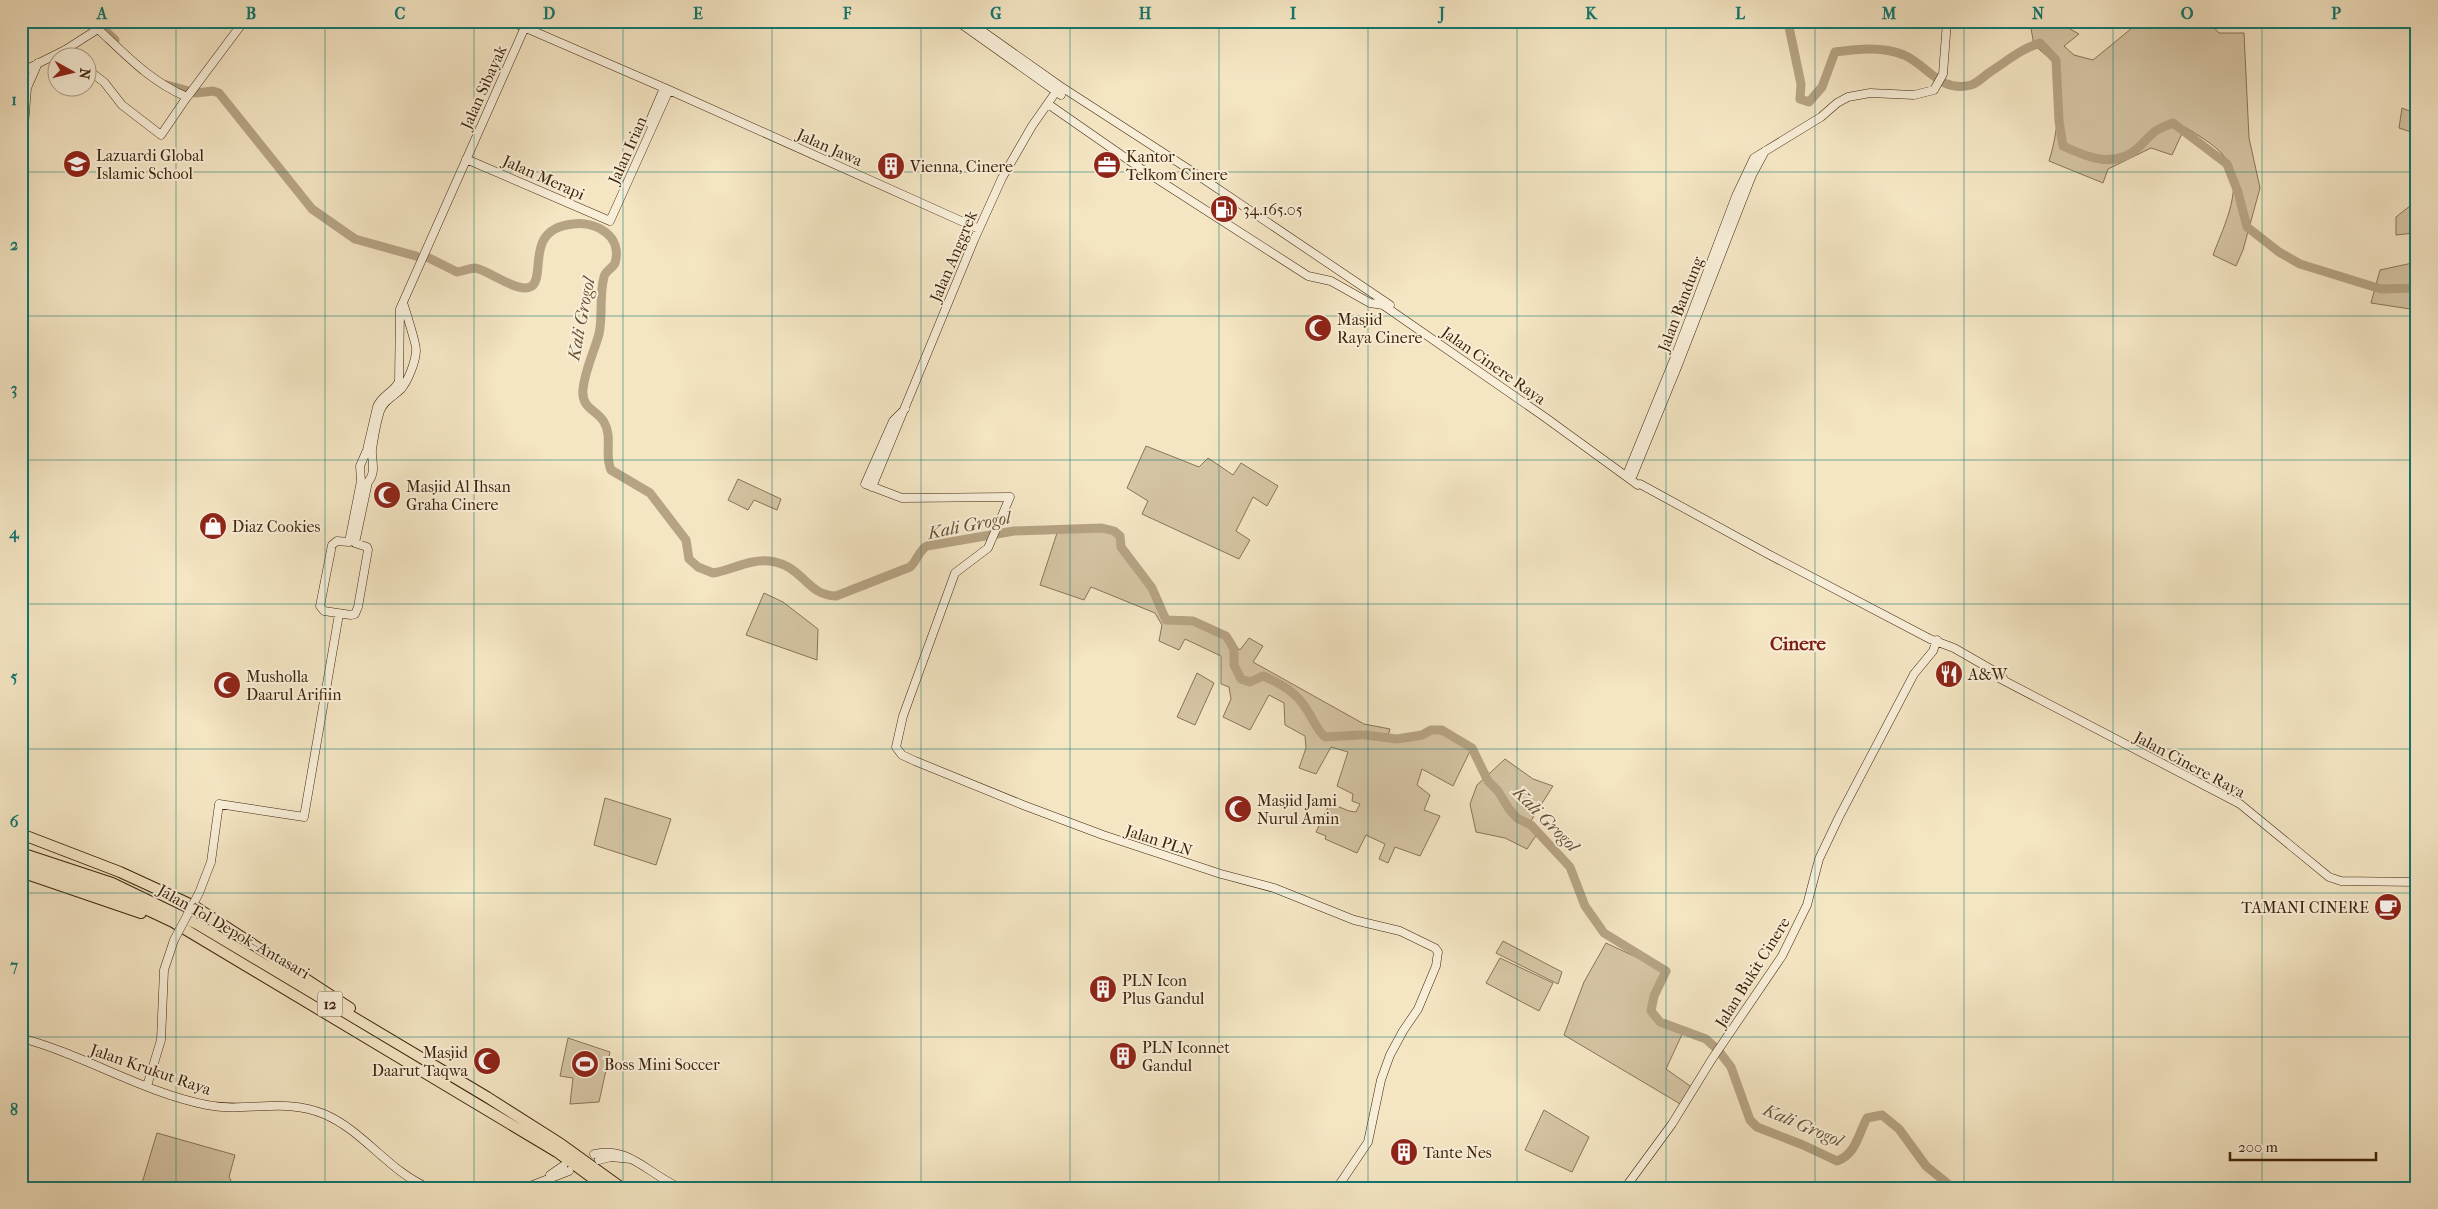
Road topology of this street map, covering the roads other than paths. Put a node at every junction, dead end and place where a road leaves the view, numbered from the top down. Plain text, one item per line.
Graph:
1 (244, 21) edge
2 (510, 21) edge
3 (957, 21) edge
4 (968, 21) edge
5 (1947, 21) edge
6 (525, 27) junction
7 (68, 48) edge
8 (48, 58) edge
9 (38, 63) junction
10 (21, 73) edge
11 (98, 78) edge
12 (27, 88) junction
13 (667, 89) junction
14 (1060, 91) junction
15 (191, 92) junction
16 (1050, 106) junction
17 (1114, 122) junction
18 (466, 159) junction
19 (21, 164) edge
20 (608, 220) joint
21 (979, 228) junction
22 (1329, 269) dead end
23 (403, 303) junction
24 (369, 451) junction
25 (1630, 474) junction
26 (364, 481) junction
27 (1640, 484) junction
28 (1010, 497) joint
29 (352, 542) junction
30 (337, 613) junction
31 (1936, 644) junction
32 (21, 834) edge
33 (21, 847) edge
34 (21, 853) edge
35 (21, 863) edge
36 (69, 867) junction
37 (21, 872) edge
38 (2417, 882) edge
39 (173, 922) junction
40 (386, 1037) junction
41 (21, 1038) edge
42 (147, 1086) junction
43 (596, 1157) dead end
44 (566, 1169) dead end
45 (429, 1188) edge
46 (525, 1188) edge
47 (606, 1188) edge
48 (622, 1188) edge
49 (681, 1188) edge
50 (1337, 1188) edge
51 (1625, 1188) edge

1 - 15 street
2 - 6 street, Jalan Jawa
3 - 14 street
4 - 14 street
5 - 25 street, Jalan Bandung
6 - 13 street, Jalan Jawa
6 - 18 street, Jalan Sibayak
7 - 15 street
8 - 9 street
9 - 10 street
9 - 12 street
10 - 12 street
11 - 15 street
12 - 19 street
13 - 20 street, Jalan Irian
13 - 21 street, Jalan Jawa
14 - 16 street, Jalan Anggrek
14 - 17 street, Jalan Cinere Raya
16 - 21 street, Jalan Anggrek
16 - 27 street, Jalan Cinere Raya
17 - 22 street, Jalan Cinere Raya
17 - 25 street, Jalan Cinere Raya
18 - 20 street, Jalan Merapi
18 - 23 street, Jalan Sibayak
21 - 28 street, Jalan Anggrek
23 - 24 street, Jalan Sibayak
23 - 24 street
24 - 26 street
24 - 26 street
25 - 27 street, Jalan Cinere Raya
26 - 29 street
27 - 31 street, Jalan Cinere Raya
28 - 50 street, Jalan PLN
29 - 30 street
29 - 30 street
30 - 42 street, bridge
31 - 38 street, Jalan Cinere Raya
31 - 51 street, Jalan Bukit Cinere
32 - 40 highway
33 - 36 highway
34 - 36 highway, Jalan Tol Depok–Antasari / 12
35 - 39 highway, Jalan Tol Depok–Antasari / 12
36 - 40 highway, Jalan Tol Depok–Antasari / 12
37 - 39 highway
39 - 47 highway, Jalan Tol Depok–Antasari / 12
40 - 48 highway, Jalan Tol Depok–Antasari / 12
41 - 42 street, Jalan Krukut Raya
42 - 45 street, Jalan Krukut Raya
43 - 49 street
44 - 46 street

